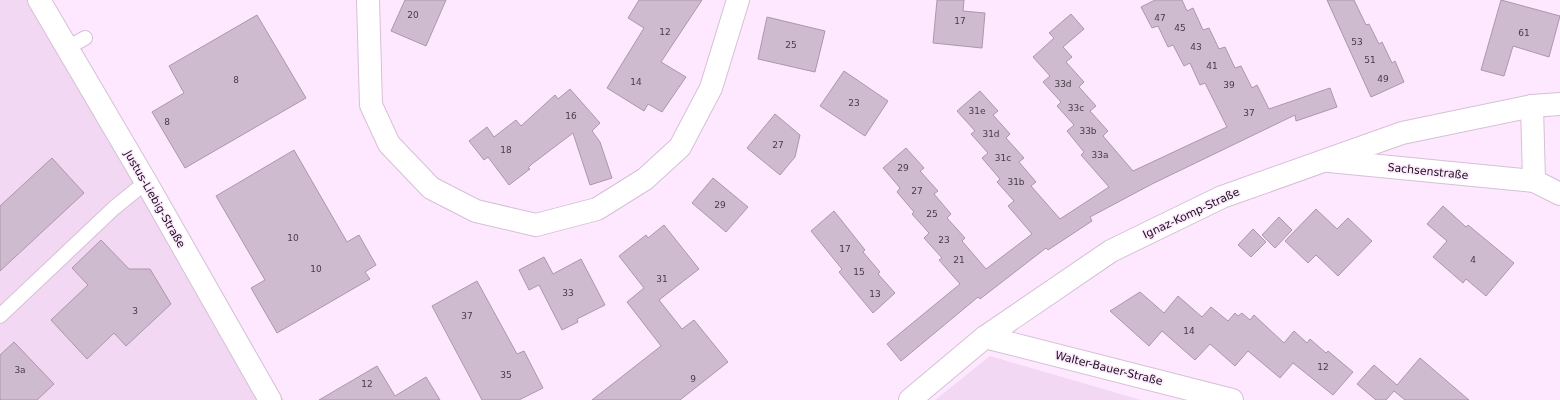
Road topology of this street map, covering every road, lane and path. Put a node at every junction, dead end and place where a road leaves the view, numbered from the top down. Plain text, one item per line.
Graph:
1 (39, 0) edge
2 (368, 0) edge
3 (738, 0) edge
4 (1560, 104) edge
5 (1532, 106) junction
6 (1323, 161) junction
7 (146, 182) junction
8 (1534, 182) junction
9 (1560, 194) edge
10 (0, 316) edge
11 (985, 337) junction
12 (270, 400) edge
13 (910, 400) edge
14 (1232, 400) edge

1 - 7 street, Justus-Liebig-Straße
2 - 3 street
4 - 5 street, Ignaz-Komp-Straße
5 - 6 street, Ignaz-Komp-Straße
5 - 8 street
6 - 8 street, Sachsenstraße
6 - 11 street, Ignaz-Komp-Straße
7 - 10 lane
7 - 12 street, Justus-Liebig-Straße
8 - 9 street, Sachsenstraße
11 - 13 street, Ignaz-Komp-Straße
11 - 14 street, Walter-Bauer-Straße

